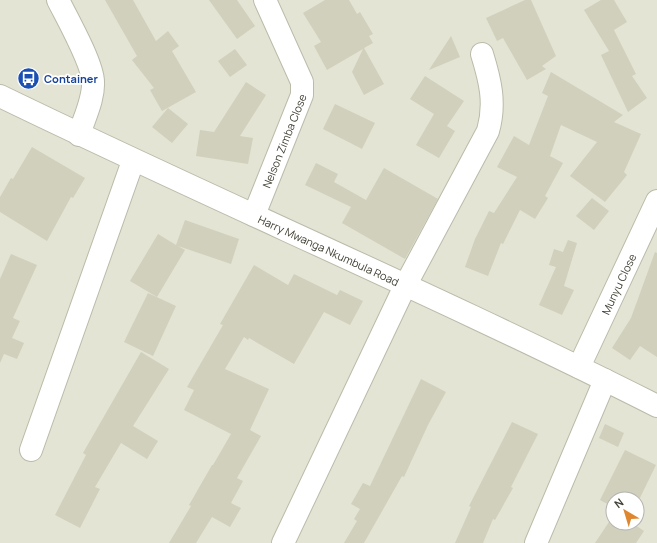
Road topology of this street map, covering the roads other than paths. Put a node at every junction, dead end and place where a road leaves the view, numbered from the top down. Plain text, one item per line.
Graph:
1 (58, 0) edge
2 (265, 0) edge
3 (482, 54) dead end
4 (0, 96) edge
5 (79, 135) junction
6 (133, 161) junction
7 (657, 201) edge
8 (254, 215) junction
9 (405, 286) junction
10 (579, 366) junction
11 (605, 380) junction
12 (657, 406) edge
13 (31, 450) dead end
14 (283, 543) edge
15 (536, 543) edge

1 - 5 street
2 - 8 street, Nelson Zimba Close
3 - 9 street
4 - 5 street, Harry Mwanga Nkumbula Road
5 - 6 street, Harry Mwanga Nkumbula Road
6 - 8 street, Harry Mwanga Nkumbula Road
6 - 13 street
7 - 10 street, Munyu Close
8 - 9 street, Harry Mwanga Nkumbula Road
9 - 10 street, Harry Mwanga Nkumbula Road
9 - 14 street
10 - 11 street, Harry Mwanga Nkumbula Road
11 - 12 street, Harry Mwanga Nkumbula Road
11 - 15 street

